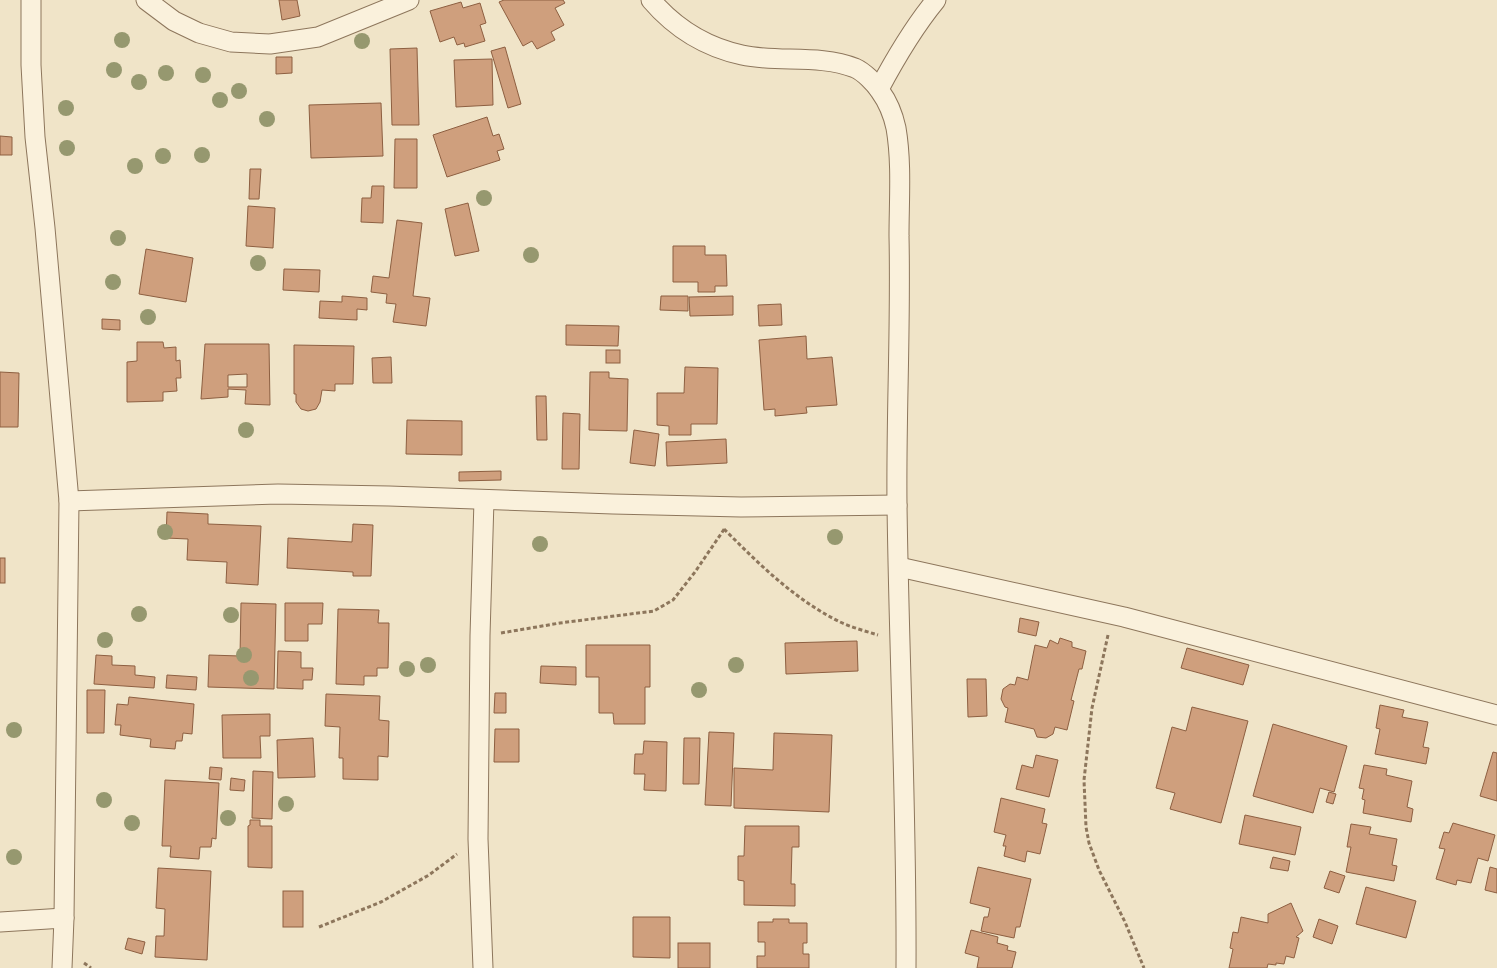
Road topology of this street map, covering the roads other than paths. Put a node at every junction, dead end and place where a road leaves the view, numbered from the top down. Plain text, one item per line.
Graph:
1 (31, 0) edge
2 (146, 0) edge
3 (409, 0) edge
4 (651, 0) edge
5 (936, 0) edge
6 (878, 89) junction
7 (484, 500) junction
8 (69, 501) junction
9 (897, 504) junction
10 (899, 567) junction
11 (1497, 715) edge
12 (64, 918) junction
13 (0, 922) edge
14 (62, 968) edge
15 (483, 968) edge
16 (906, 968) edge

1 - 8 street
2 - 3 street
4 - 6 street
5 - 6 street
6 - 9 street
7 - 8 street
7 - 9 street
7 - 15 street
8 - 12 street
9 - 10 street
10 - 11 street
10 - 16 street
12 - 13 street
12 - 14 street

